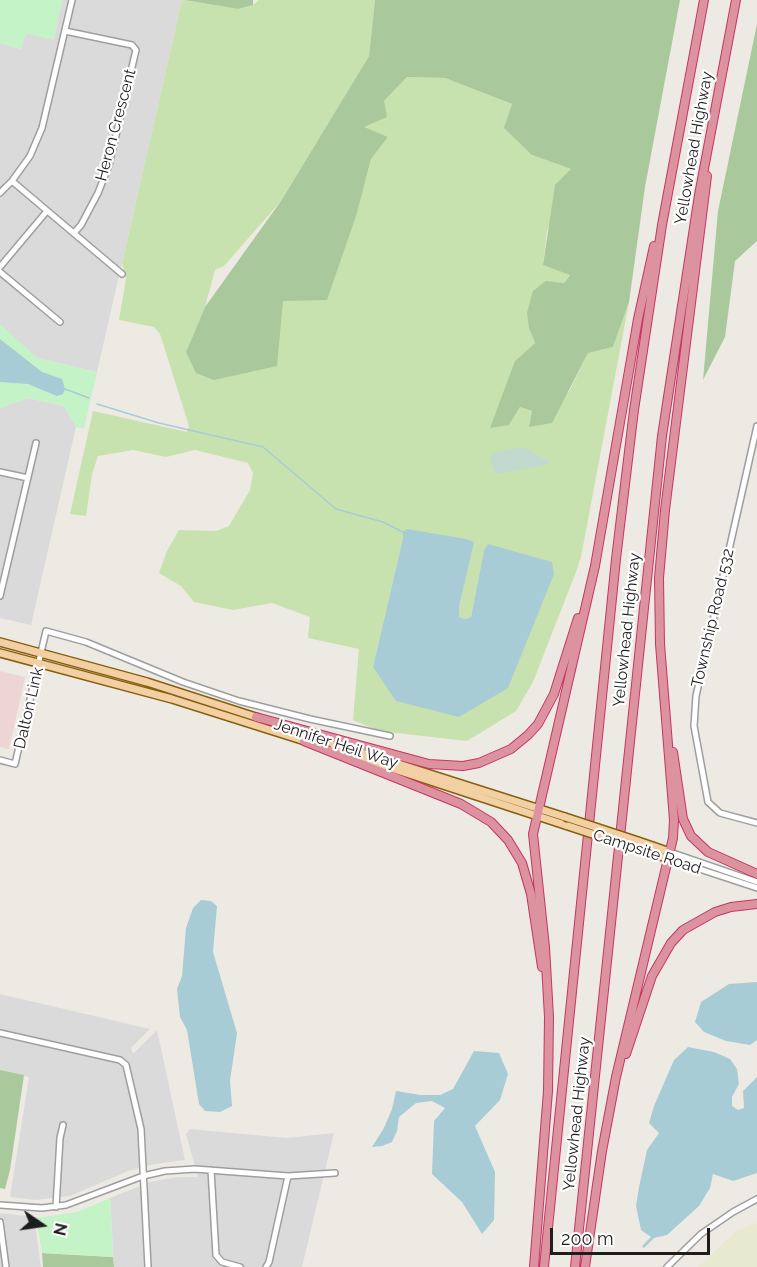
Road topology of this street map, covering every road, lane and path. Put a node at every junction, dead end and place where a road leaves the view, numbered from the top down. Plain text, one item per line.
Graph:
1 (72, 0) edge
2 (704, 0) edge
3 (736, 0) edge
4 (65, 31) junction
5 (706, 156) junction
6 (12, 181) junction
7 (0, 193) edge
8 (47, 211) junction
9 (662, 225) junction
10 (74, 233) junction
11 (0, 267) edge
12 (0, 272) edge
13 (122, 274) dead end
14 (60, 322) dead end
15 (757, 426) edge
16 (36, 443) dead end
17 (0, 472) edge
18 (28, 477) junction
19 (589, 589) junction
20 (0, 597) edge
21 (46, 631) joint
22 (0, 642) edge
23 (42, 652) junction
24 (0, 653) edge
25 (39, 663) junction
26 (664, 697) junction
27 (256, 717) junction
28 (390, 736) dead end
29 (304, 741) junction
30 (0, 760) edge
31 (537, 812) junction
32 (757, 823) edge
33 (638, 845) junction
34 (670, 856) junction
35 (757, 874) edge
36 (757, 882) edge
37 (757, 888) edge
38 (757, 904) edge
39 (549, 1017) junction
40 (0, 1033) edge
41 (616, 1077) junction
42 (63, 1125) dead end
43 (211, 1170) junction
44 (335, 1173) dead end
45 (143, 1176) junction
46 (288, 1176) junction
47 (757, 1199) edge
48 (0, 1205) edge
49 (56, 1207) junction
50 (0, 1222) edge
51 (6, 1267) edge
52 (148, 1267) edge
53 (240, 1267) edge
54 (266, 1267) edge
55 (534, 1267) edge
56 (544, 1267) edge
57 (575, 1267) edge
58 (585, 1267) edge
59 (667, 1267) edge

1 - 4 street
2 - 9 highway, Yellowhead Highway
3 - 5 highway, Yellowhead Highway
4 - 6 street
4 - 10 street, Heron Crescent
5 - 26 highway
5 - 57 highway, Yellowhead Highway
6 - 7 street
6 - 8 street
8 - 10 street
8 - 11 street
9 - 19 highway
9 - 56 highway, Yellowhead Highway
10 - 13 street
12 - 14 street
15 - 32 street, Township Road 532
16 - 18 street
17 - 18 street
18 - 20 street
19 - 27 highway
19 - 31 highway
21 - 23 street, Dalton Link
21 - 28 street, Jennifer Heil Way
22 - 23 main road, Jennifer Heil Way
23 - 25 street, Dalton Link
23 - 27 main road, Jennifer Heil Way
24 - 25 main road, Jennifer Heil Way
25 - 29 main road, Jennifer Heil Way
25 - 30 street, Dalton Link
26 - 34 highway
26 - 35 highway
27 - 31 main road, Jennifer Heil Way
29 - 31 main road, Jennifer Heil Way
29 - 39 highway
31 - 33 main road, Campsite Road, bridge
31 - 33 main road, Jennifer Heil Way, bridge
31 - 39 highway
33 - 34 main road, Campsite Road
34 - 36 street, Campsite Road
34 - 37 street, Campsite Road
34 - 41 highway
38 - 41 highway
39 - 55 highway
40 - 45 street
41 - 58 highway
42 - 49 street
43 - 45 street
43 - 46 street
43 - 53 street
44 - 46 street
45 - 49 street
45 - 52 street
46 - 54 street
47 - 59 street
48 - 49 street
50 - 51 street

